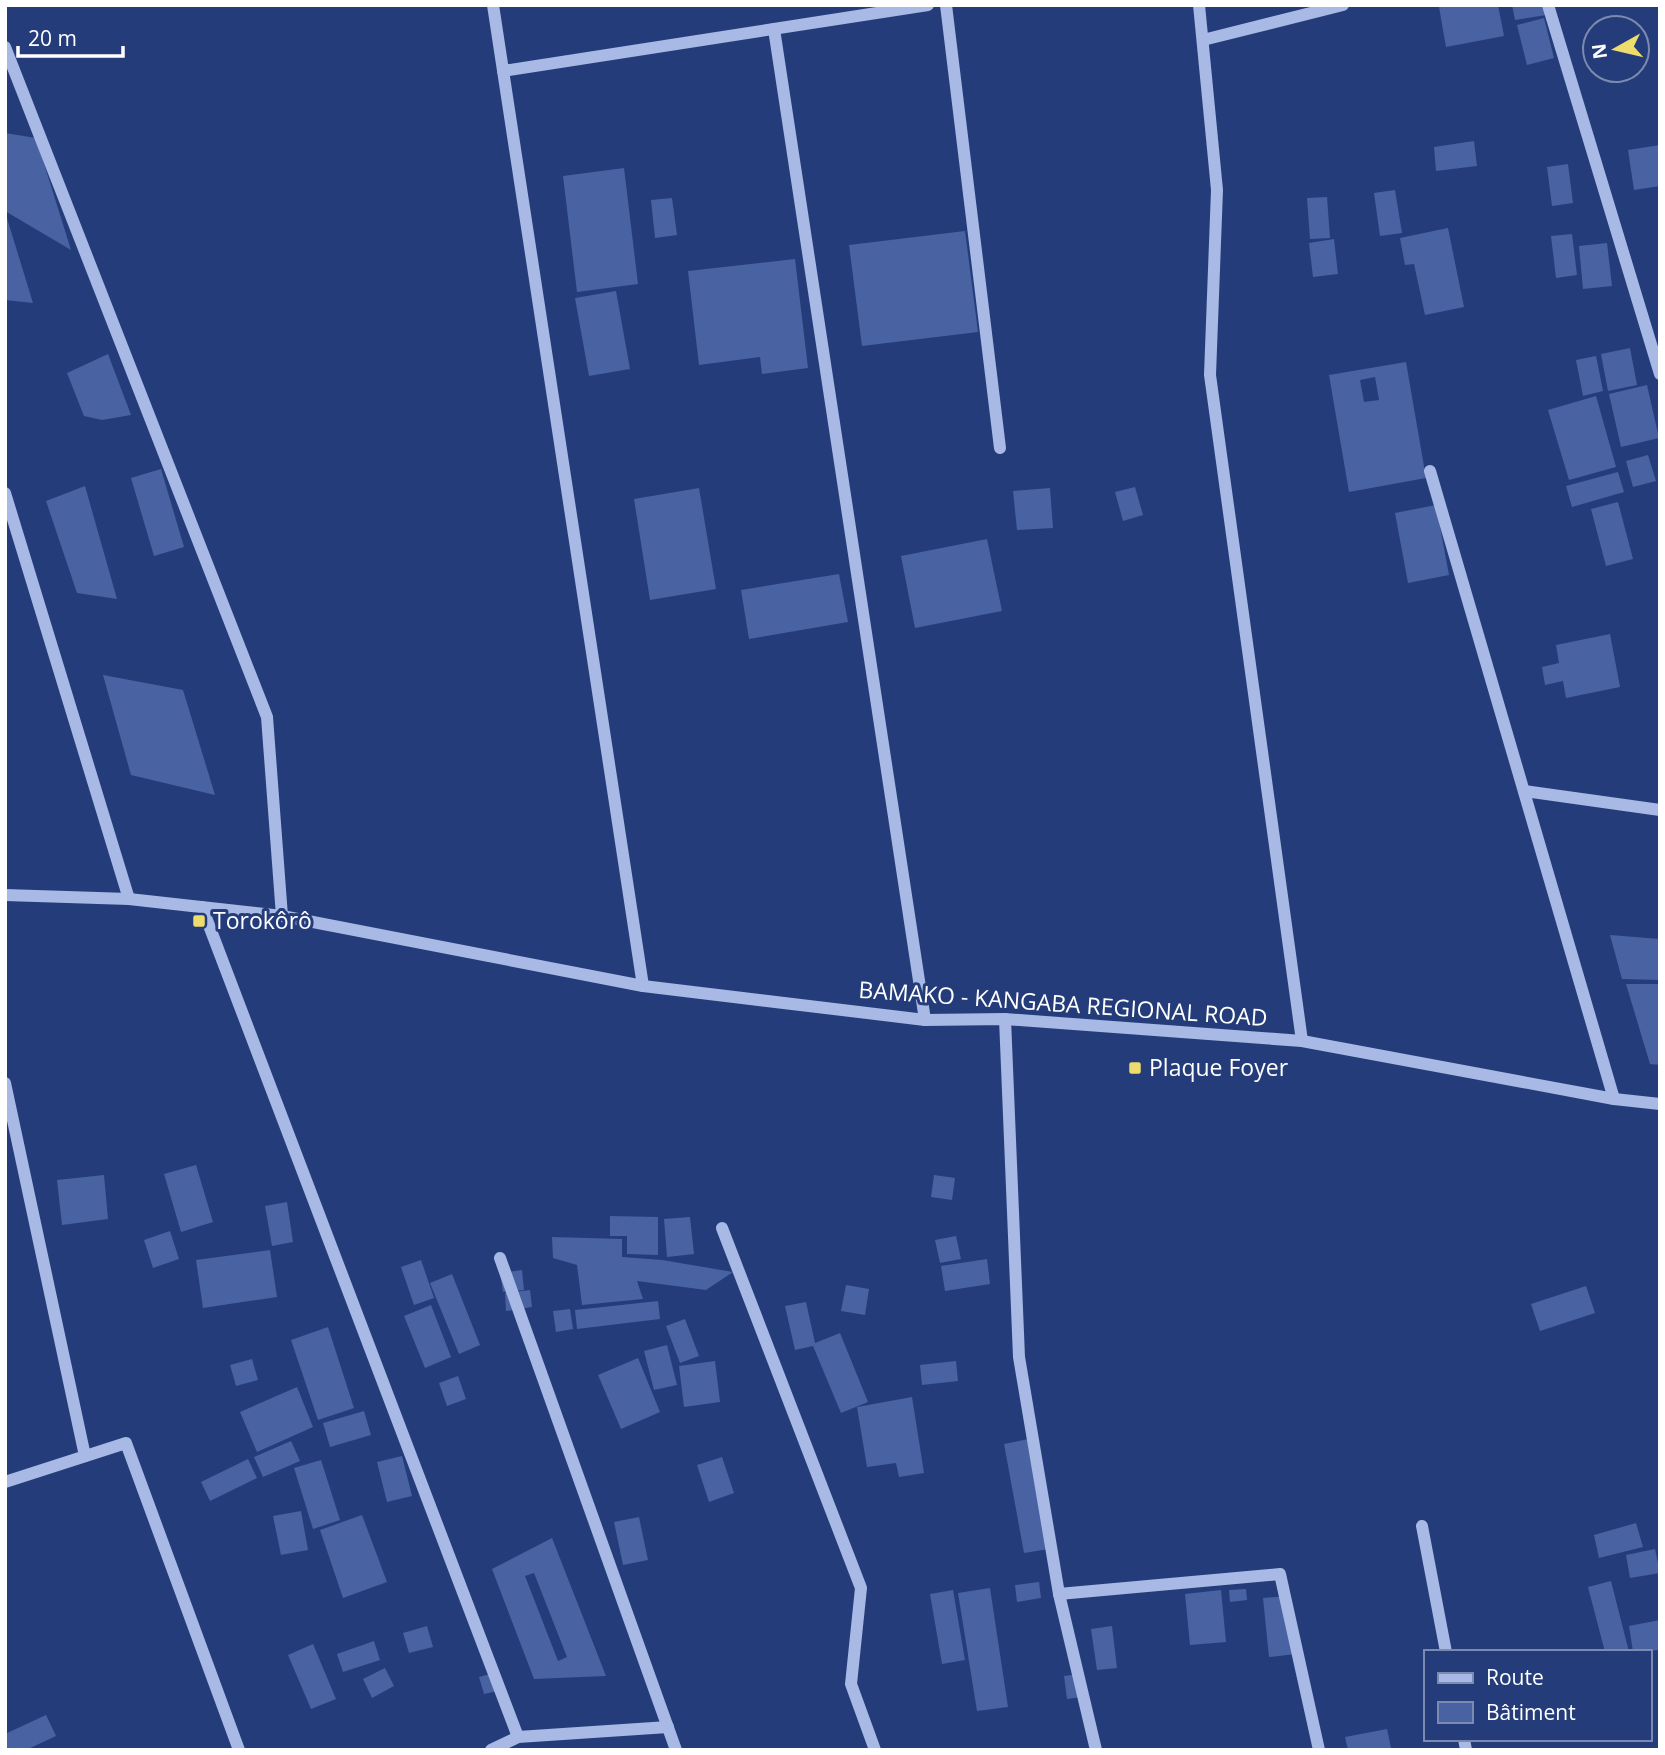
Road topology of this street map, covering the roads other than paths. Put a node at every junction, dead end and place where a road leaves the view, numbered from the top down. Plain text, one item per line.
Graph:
1 (493, 5) edge
2 (928, 5) edge
3 (946, 5) edge
4 (1199, 5) edge
5 (1342, 5) edge
6 (1548, 5) edge
7 (774, 29) junction
8 (1203, 40) junction
9 (5, 47) edge
10 (503, 71) junction
11 (1660, 374) edge
12 (1000, 448) dead end
13 (1430, 471) dead end
14 (5, 493) edge
15 (1524, 790) junction
16 (1660, 810) edge
17 (5, 895) edge
18 (129, 899) junction
19 (202, 907) junction
20 (282, 916) junction
21 (643, 986) junction
22 (1005, 1018) junction
23 (925, 1020) junction
24 (1302, 1041) junction
25 (5, 1083) edge
26 (1614, 1099) junction
27 (1660, 1104) edge
28 (722, 1228) dead end
29 (500, 1258) dead end
30 (85, 1456) junction
31 (5, 1482) edge
32 (1422, 1526) dead end
33 (1059, 1594) junction
34 (1446, 1650) edge
35 (668, 1727) junction
36 (518, 1737) junction
37 (239, 1750) edge
38 (492, 1750) edge
39 (677, 1750) edge
40 (875, 1750) edge
41 (1096, 1750) edge
42 (1319, 1750) edge

1 - 10 street
2 - 7 street
3 - 12 street
4 - 8 street
5 - 8 street
6 - 11 street
7 - 10 street
7 - 23 street
8 - 24 street
9 - 20 street
10 - 21 street
13 - 15 street
14 - 18 street
15 - 16 street
15 - 26 street
17 - 18 street, BAMAKO - KANGABA REGIONAL ROAD
18 - 19 street, BAMAKO - KANGABA REGIONAL ROAD
19 - 20 street, BAMAKO - KANGABA REGIONAL ROAD
19 - 36 street
20 - 21 street, BAMAKO - KANGABA REGIONAL ROAD
21 - 23 street, BAMAKO - KANGABA REGIONAL ROAD
22 - 23 street, BAMAKO - KANGABA REGIONAL ROAD
22 - 24 street, BAMAKO - KANGABA REGIONAL ROAD
22 - 33 street
24 - 26 street, BAMAKO - KANGABA REGIONAL ROAD
25 - 30 street
26 - 27 street, BAMAKO - KANGABA REGIONAL ROAD
28 - 40 street
29 - 35 street
30 - 31 street
30 - 37 street
32 - 34 street
33 - 41 street
33 - 42 street
35 - 36 street
35 - 39 street
36 - 38 street

